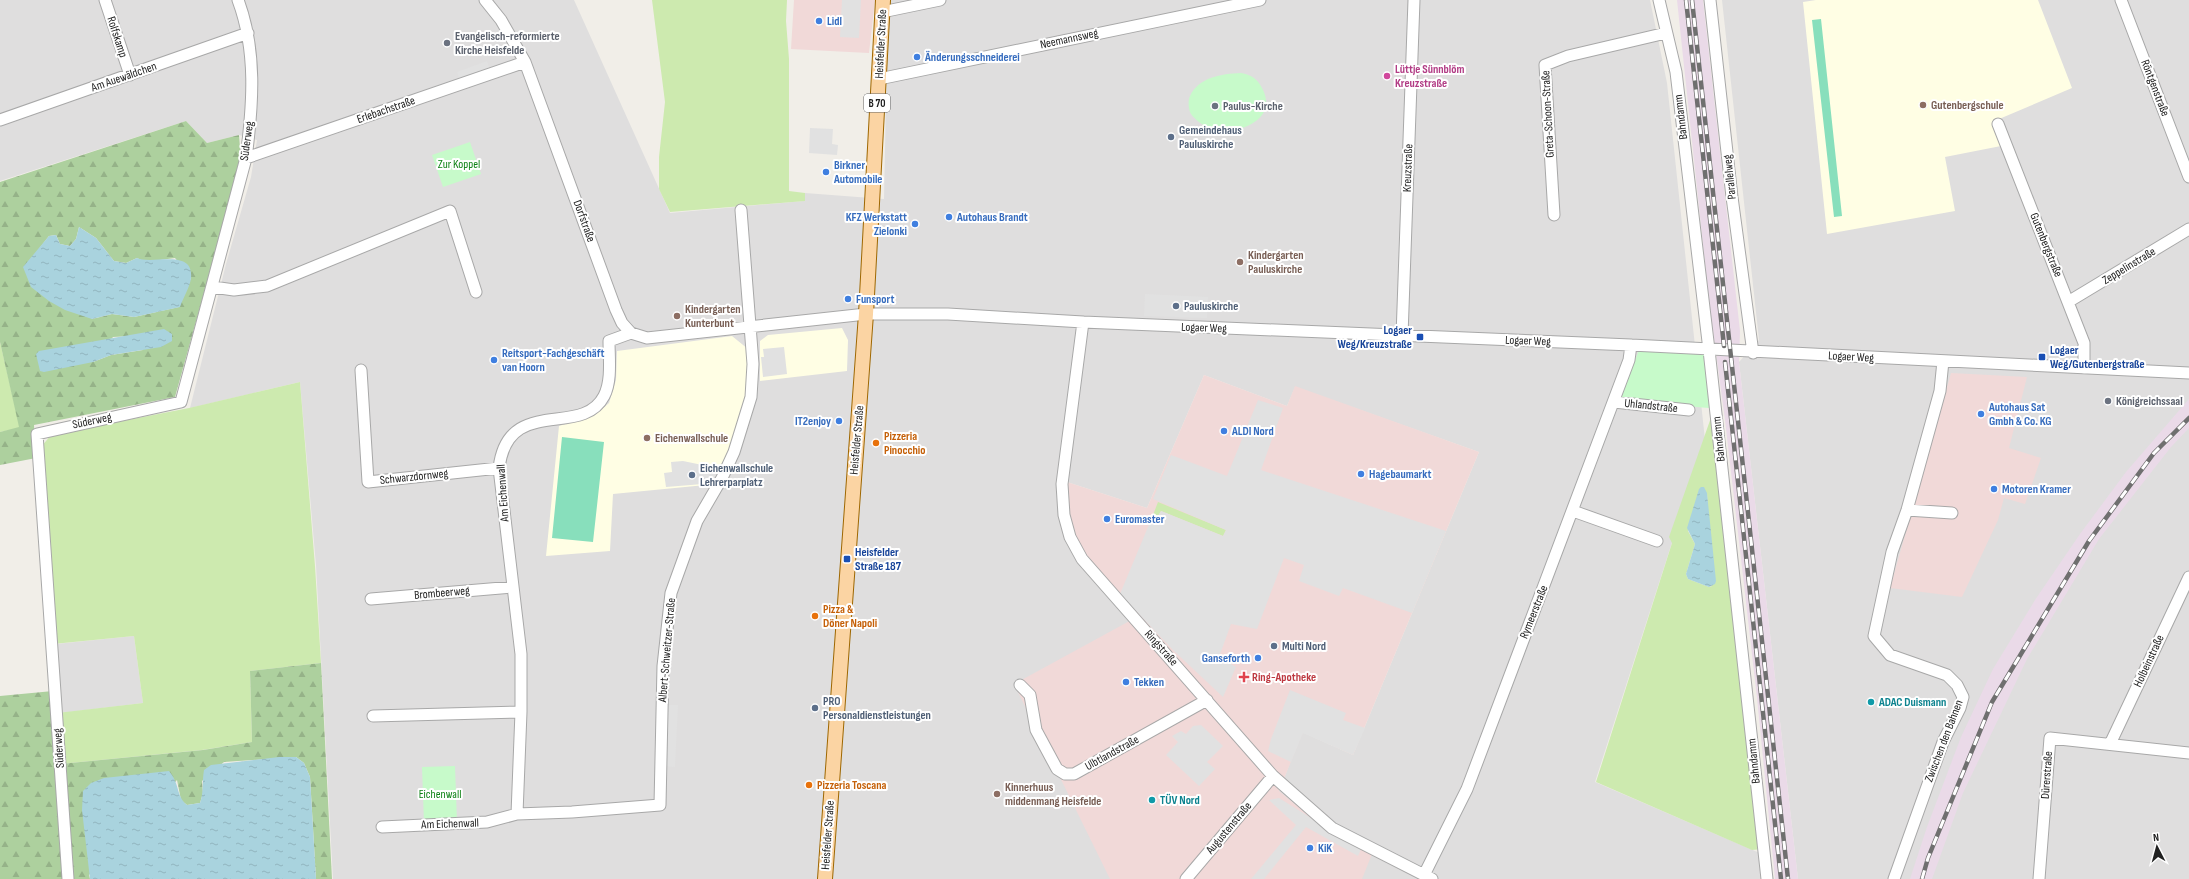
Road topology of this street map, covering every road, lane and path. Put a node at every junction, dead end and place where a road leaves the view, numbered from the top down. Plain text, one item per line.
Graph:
1 (104, 0) edge
2 (238, 0) edge
3 (485, 0) edge
4 (940, 0) edge
5 (1260, 0) edge
6 (1414, 0) edge
7 (1659, 0) edge
8 (1710, 0) edge
9 (2121, 0) edge
10 (882, 6) edge
11 (248, 33) junction
12 (1666, 33) junction
13 (525, 62) junction
14 (130, 75) junction
15 (879, 78) junction
16 (0, 120) edge
17 (1998, 124) dead end
18 (246, 158) junction
19 (2189, 177) edge
20 (741, 210) dead end
21 (1554, 215) dead end
22 (2189, 229) edge
23 (213, 286) junction
24 (476, 292) dead end
25 (2068, 302) junction
26 (866, 314) junction
27 (1083, 322) junction
28 (750, 326) junction
29 (631, 333) junction
30 (1402, 336) junction
31 (1631, 346) junction
32 (1709, 350) junction
33 (1753, 353) junction
34 (1943, 361) junction
35 (2084, 368) junction
36 (361, 370) dead end
37 (2189, 373) edge
38 (1614, 402) junction
39 (1689, 410) dead end
40 (499, 468) junction
41 (1907, 510) junction
42 (1573, 511) junction
43 (1952, 513) dead end
44 (1657, 541) dead end
45 (2189, 577) edge
46 (512, 587) junction
47 (371, 599) dead end
48 (1020, 685) dead end
49 (1207, 700) junction
50 (521, 712) junction
51 (373, 716) dead end
52 (2110, 744) junction
53 (2189, 753) edge
54 (1273, 776) junction
55 (572, 812) joint
56 (517, 814) junction
57 (382, 827) dead end
58 (1428, 877) edge
59 (68, 879) edge
60 (825, 879) edge
61 (1186, 879) edge
62 (1766, 879) edge
63 (1894, 879) edge
64 (2039, 879) edge

1 - 14 street, Rolfskamp
2 - 11 street, Süderweg
3 - 13 street, Dorfstraße
4 - 10 street
5 - 15 street, Neemannsweg
6 - 30 street, Kreuzstraße
7 - 12 street, Bahndamm
8 - 33 street, Parallelweg
9 - 19 street, Röntgenstraße
10 - 15 main road, Heisfelder Straße / B 70
11 - 14 street, Am Auewäldchen
11 - 18 street, Süderweg
12 - 21 street, Greta-Schoon-Straße
12 - 32 street, Bahndamm
13 - 18 street, Erlebachstraße
13 - 29 street, Dorfstraße
14 - 16 street, Am Auewäldchen
15 - 26 main road, Heisfelder Straße / B 70
17 - 25 street, Gutenbergstraße
18 - 23 street, Süderweg
20 - 28 street
22 - 25 street, Zeppelinstraße
23 - 24 street
23 - 59 street, Süderweg
25 - 35 street, Gutenbergstraße
26 - 27 street, Logaer Weg
26 - 28 street
26 - 60 main road, Heisfelder Straße / B 70
27 - 30 street, Logaer Weg
27 - 49 street, Ringstraße
28 - 29 street
28 - 55 street, Albert-Schweitzer-Straße
29 - 40 street, Am Eichenwall
30 - 31 street, Logaer Weg
31 - 32 street, Logaer Weg
31 - 38 street, Rymeerstraße
32 - 33 street, Logaer Weg
32 - 62 street, Bahndamm
33 - 34 street, Logaer Weg
34 - 35 street, Logaer Weg
34 - 41 street, Zwischen den Bahnen
35 - 37 street, Logaer Weg
36 - 40 street, Schwarzdornweg
38 - 39 street, Uhlandstraße
38 - 42 street, Rymeerstraße
40 - 46 street, Am Eichenwall
41 - 43 street
41 - 63 street, Zwischen den Bahnen
42 - 44 street
42 - 58 street, Rymeerstraße
45 - 52 street, Holbeinstraße
46 - 47 street, Brombeerweg
46 - 50 street, Am Eichenwall
48 - 49 street, Ulbtlandstraße
49 - 54 street, Ringstraße
50 - 51 street
50 - 56 street, Am Eichenwall
52 - 53 street, Dürerstraße
52 - 64 street, Dürerstraße
54 - 58 street, Ringstraße
54 - 61 street, Augustenstraße
55 - 56 street, Am Eichenwall
56 - 57 street, Am Eichenwall

